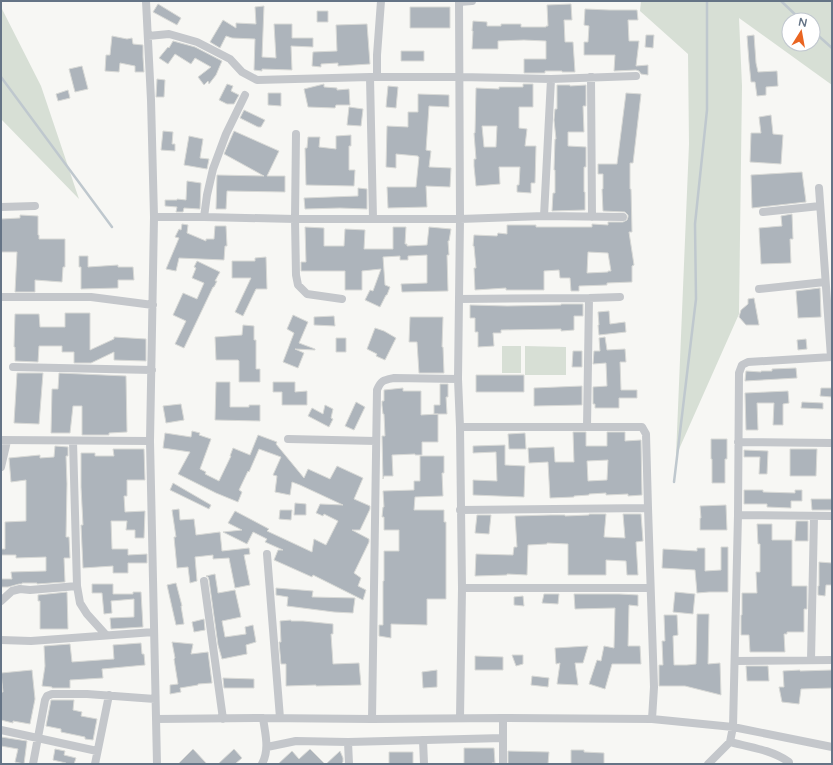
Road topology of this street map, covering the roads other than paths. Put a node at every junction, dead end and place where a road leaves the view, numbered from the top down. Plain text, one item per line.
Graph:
1 (146, 1) edge
2 (381, 1) edge
3 (459, 1) edge
4 (472, 1) edge
5 (148, 36) junction
6 (636, 76) dead end
7 (374, 77) junction
8 (460, 77) junction
9 (591, 77) junction
10 (551, 79) junction
11 (245, 96) dead end
12 (296, 134) dead end
13 (819, 188) dead end
14 (35, 206) dead end
15 (820, 206) junction
16 (1, 207) edge
17 (763, 212) dead end
18 (544, 216) junction
19 (154, 217) junction
20 (204, 217) junction
21 (592, 217) junction
22 (623, 217) dead end
23 (295, 219) junction
24 (373, 219) junction
25 (460, 219) junction
26 (825, 282) junction
27 (759, 289) dead end
28 (1, 297) edge
29 (620, 297) dead end
30 (589, 298) junction
31 (342, 299) dead end
32 (459, 299) junction
33 (153, 305) junction
34 (831, 357) edge
35 (13, 367) dead end
36 (152, 370) junction
37 (458, 379) junction
38 (460, 427) junction
39 (586, 427) junction
40 (288, 439) dead end
41 (4, 440) edge
42 (73, 441) junction
43 (150, 441) junction
44 (376, 441) junction
45 (738, 442) junction
46 (832, 443) edge
47 (1, 467) edge
48 (648, 508) junction
49 (460, 510) junction
50 (738, 515) junction
51 (814, 516) junction
52 (832, 516) edge
53 (267, 554) dead end
54 (204, 581) dead end
55 (77, 586) junction
56 (462, 588) junction
57 (650, 588) junction
58 (1, 601) edge
59 (154, 632) junction
60 (106, 635) junction
61 (1, 640) edge
62 (811, 660) junction
63 (832, 660) edge
64 (735, 661) junction
65 (110, 695) junction
66 (155, 698) junction
67 (223, 718) junction
68 (263, 718) junction
69 (280, 718) junction
70 (460, 718) junction
71 (503, 718) junction
72 (156, 719) junction
73 (372, 719) junction
74 (652, 719) junction
75 (733, 727) junction
76 (1, 730) edge
77 (38, 738) junction
78 (503, 738) junction
79 (423, 740) junction
80 (348, 742) junction
81 (730, 742) junction
82 (267, 747) junction
83 (832, 747) edge
84 (97, 751) junction
85 (33, 764) edge
86 (95, 764) edge
87 (157, 764) edge
88 (262, 764) edge
89 (349, 764) edge
90 (424, 764) edge
91 (503, 764) edge
92 (708, 764) edge
93 (789, 764) edge

1 - 5 street
2 - 7 street
3 - 4 street
3 - 8 street
5 - 7 street
5 - 19 street
6 - 9 street
7 - 8 street
7 - 24 street
8 - 10 street
8 - 25 street
9 - 10 street
9 - 21 street
10 - 18 street
11 - 20 street
12 - 23 street
13 - 15 street
14 - 16 street
15 - 17 street
15 - 26 street
18 - 21 street
18 - 25 street
19 - 20 street
19 - 33 street
20 - 23 street
21 - 22 street
23 - 24 street
23 - 31 street
24 - 25 street
25 - 32 street
26 - 27 street
26 - 34 street
28 - 33 street
29 - 30 street
30 - 32 street
30 - 39 street
32 - 37 street
33 - 36 street
34 - 45 street
35 - 36 street
36 - 43 street
37 - 38 street
37 - 44 street
38 - 39 street
38 - 49 street
39 - 48 street
40 - 44 street
41 - 42 street
41 - 47 street
42 - 43 street
42 - 55 street
43 - 59 street
44 - 73 street
45 - 46 street
45 - 50 street
48 - 49 street
48 - 57 street
49 - 56 street
50 - 51 street
50 - 64 street
51 - 52 street
51 - 62 street
53 - 69 street
54 - 67 street
55 - 58 street
55 - 60 street
56 - 57 street
56 - 70 street
57 - 74 street
59 - 60 street
59 - 66 street
60 - 61 street
62 - 63 street
62 - 64 street
64 - 75 street
65 - 66 street
65 - 77 street
65 - 84 street
66 - 72 street
67 - 68 street
67 - 72 street
68 - 69 street
68 - 82 street
69 - 73 street
70 - 71 street
70 - 73 street
71 - 74 street
71 - 78 street
72 - 87 street
74 - 75 street
75 - 81 street
75 - 83 street
76 - 77 street
77 - 84 street
77 - 85 street
78 - 79 street
78 - 91 street
79 - 80 street
79 - 90 street
80 - 82 street
80 - 89 street
81 - 92 street
81 - 93 street
82 - 88 street
84 - 86 street

